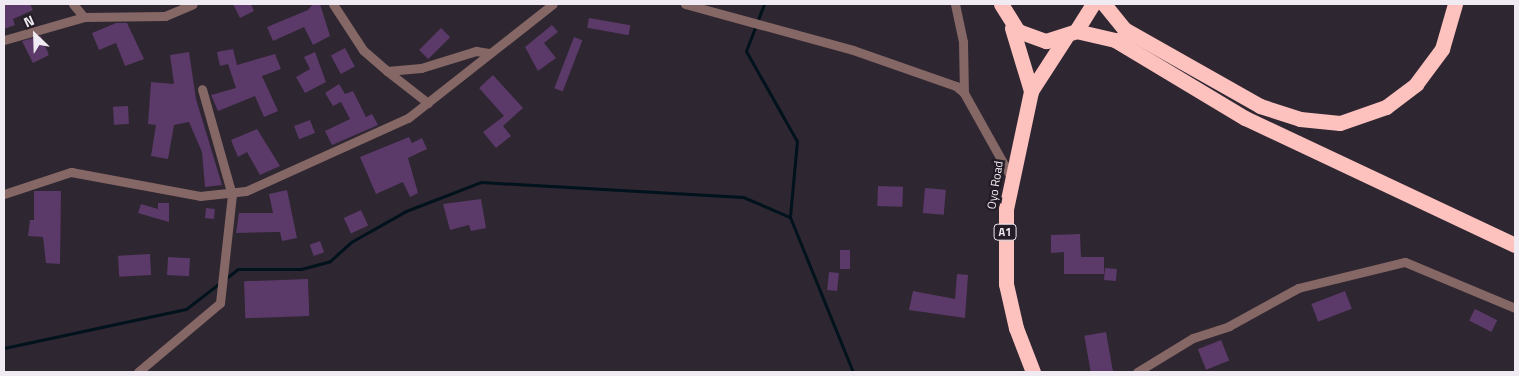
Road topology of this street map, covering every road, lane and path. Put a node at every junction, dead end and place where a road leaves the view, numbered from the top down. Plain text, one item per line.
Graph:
1 (73, 4) edge
2 (192, 4) edge
3 (333, 4) edge
4 (553, 4) edge
5 (684, 4) edge
6 (955, 4) edge
7 (1001, 4) edge
8 (1093, 4) edge
9 (1104, 4) edge
10 (1456, 4) edge
11 (84, 17) junction
12 (1011, 24) junction
13 (1071, 34) junction
14 (4, 40) edge
15 (489, 53) junction
16 (387, 71) junction
17 (202, 89) dead end
18 (1031, 91) junction
19 (964, 93) junction
20 (428, 102) junction
21 (1011, 177) junction
22 (4, 194) edge
23 (232, 195) junction
24 (1515, 245) edge
25 (1515, 308) edge
26 (138, 372) edge
27 (1033, 372) edge
28 (1137, 372) edge

1 - 11 street
2 - 11 street
3 - 16 street
4 - 15 street
5 - 19 street
6 - 19 street
7 - 12 highway, Oyo Road
8 - 13 highway, Oyo Road
9 - 10 highway
11 - 14 street
12 - 13 highway
12 - 18 highway, Oyo Road / A1
13 - 18 highway, Oyo Road / A1
13 - 24 highway
15 - 16 street
15 - 20 street
16 - 20 street
17 - 23 street
18 - 21 highway, Oyo Road / A1
19 - 21 street
20 - 23 street
21 - 27 highway, Oyo Road / A1
22 - 23 street
23 - 26 street
25 - 28 street

